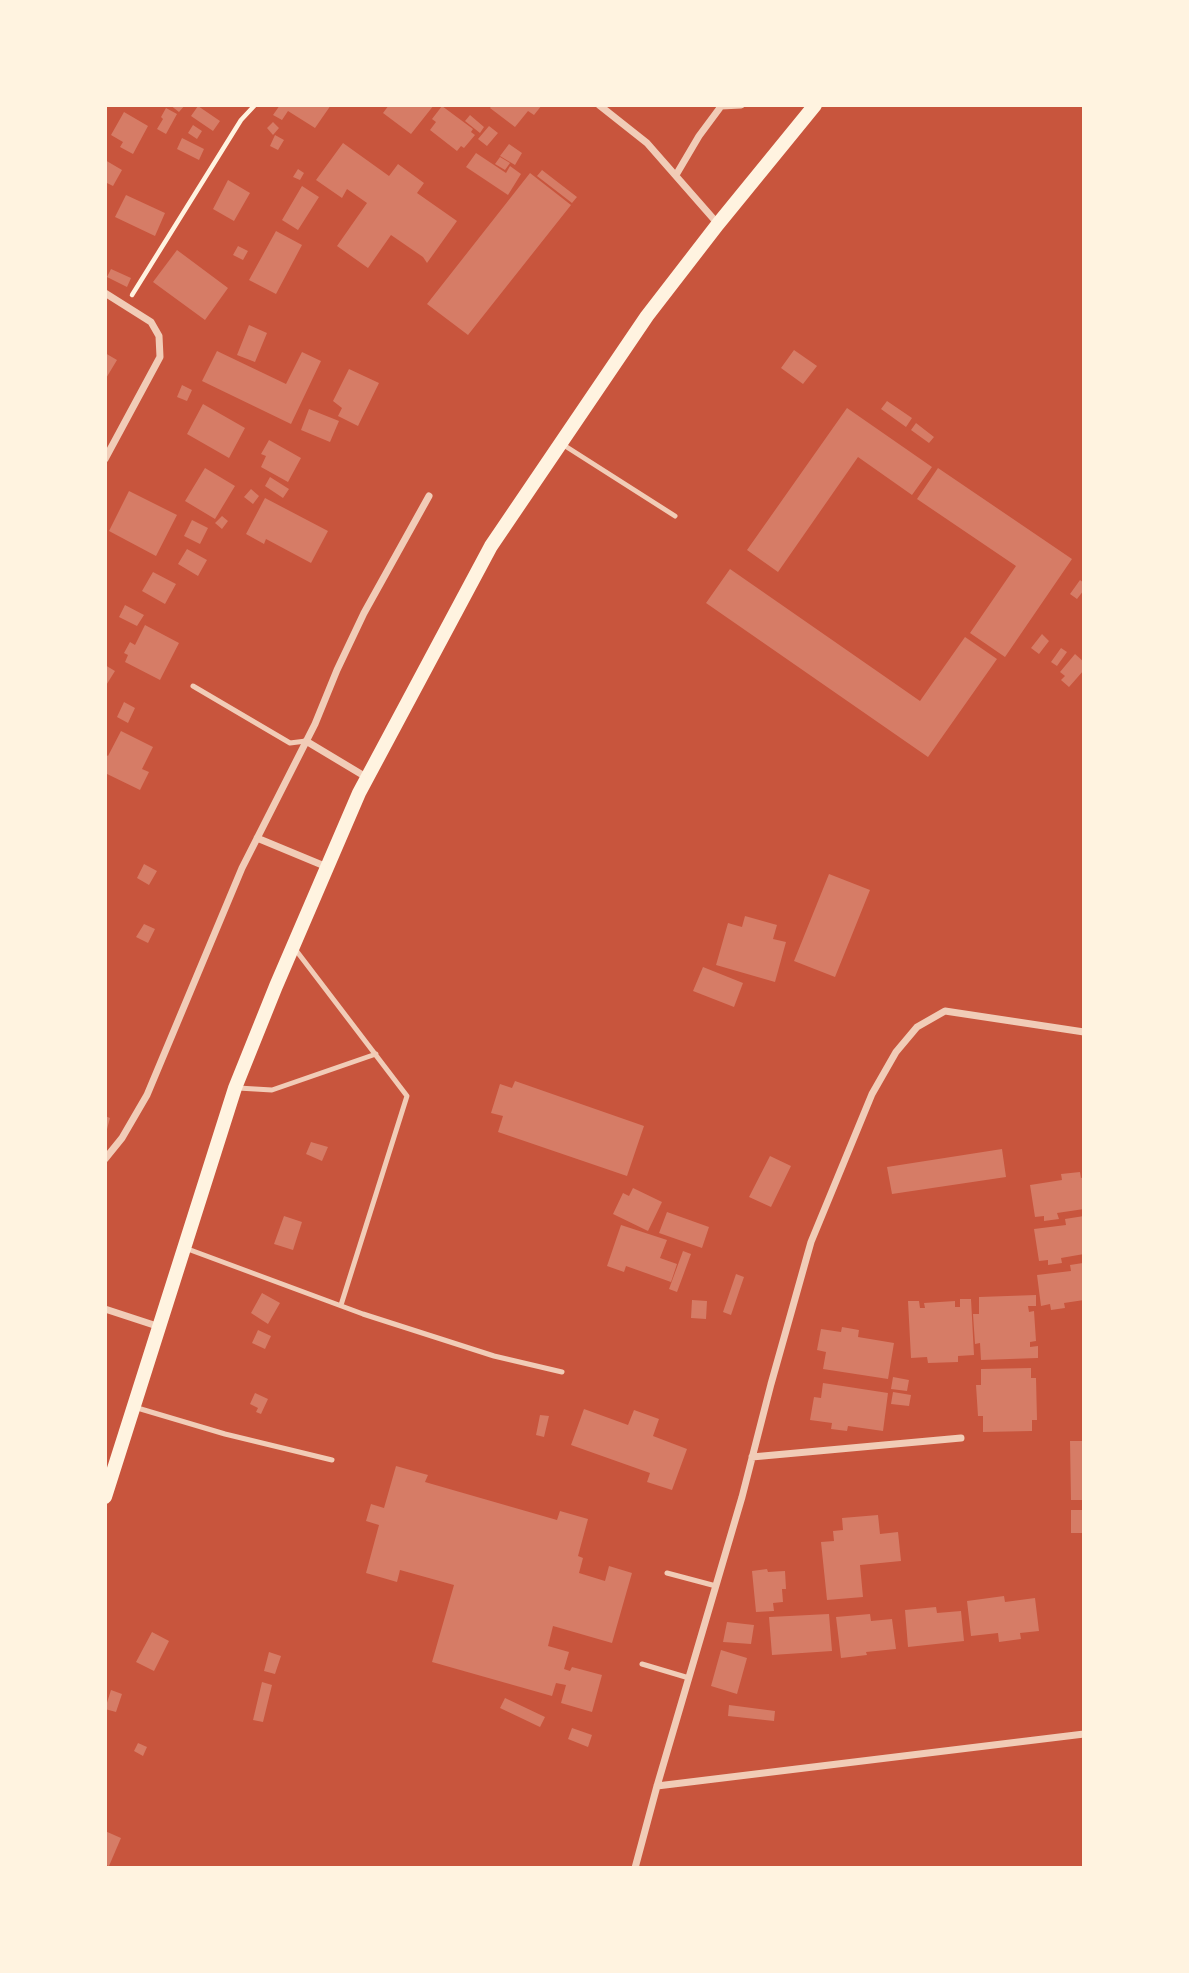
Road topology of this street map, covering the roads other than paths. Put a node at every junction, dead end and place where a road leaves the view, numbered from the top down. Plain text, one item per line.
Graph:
1 (600, 105) edge
2 (741, 105) edge
3 (815, 105) edge
4 (722, 106) edge
5 (676, 176) junction
6 (718, 224) junction
7 (105, 293) edge
8 (560, 443) junction
9 (105, 459) edge
10 (429, 496) dead end
11 (675, 516) dead end
12 (193, 686) dead end
13 (306, 741) junction
14 (366, 777) junction
15 (257, 838) junction
16 (327, 867) junction
17 (293, 946) junction
18 (1084, 1032) edge
19 (376, 1054) junction
20 (235, 1088) junction
21 (105, 1159) edge
22 (185, 1248) junction
23 (341, 1305) junction
24 (105, 1308) edge
25 (160, 1327) junction
26 (562, 1372) dead end
27 (134, 1406) junction
28 (961, 1438) dead end
29 (752, 1457) junction
30 (332, 1460) dead end
31 (105, 1497) edge
32 (667, 1573) dead end
33 (716, 1586) junction
34 (642, 1664) dead end
35 (689, 1678) junction
36 (1084, 1734) edge
37 (657, 1786) junction
38 (635, 1868) edge

1 - 5 street
2 - 4 street
3 - 6 main road
4 - 5 street
5 - 6 street
6 - 8 main road
7 - 9 street
8 - 11 lane
8 - 14 main road
10 - 13 street
12 - 13 lane
13 - 14 street
13 - 15 street
14 - 16 main road
15 - 16 street
15 - 21 street
16 - 17 main road
17 - 19 lane
17 - 20 main road
18 - 29 street
19 - 20 lane
19 - 23 lane
20 - 22 main road
22 - 23 lane
22 - 25 main road
23 - 26 lane
24 - 25 street
25 - 27 main road
27 - 30 lane
27 - 31 main road
28 - 29 street
29 - 33 street
32 - 33 lane
33 - 35 street
34 - 35 lane
35 - 37 street
36 - 37 street
37 - 38 street

